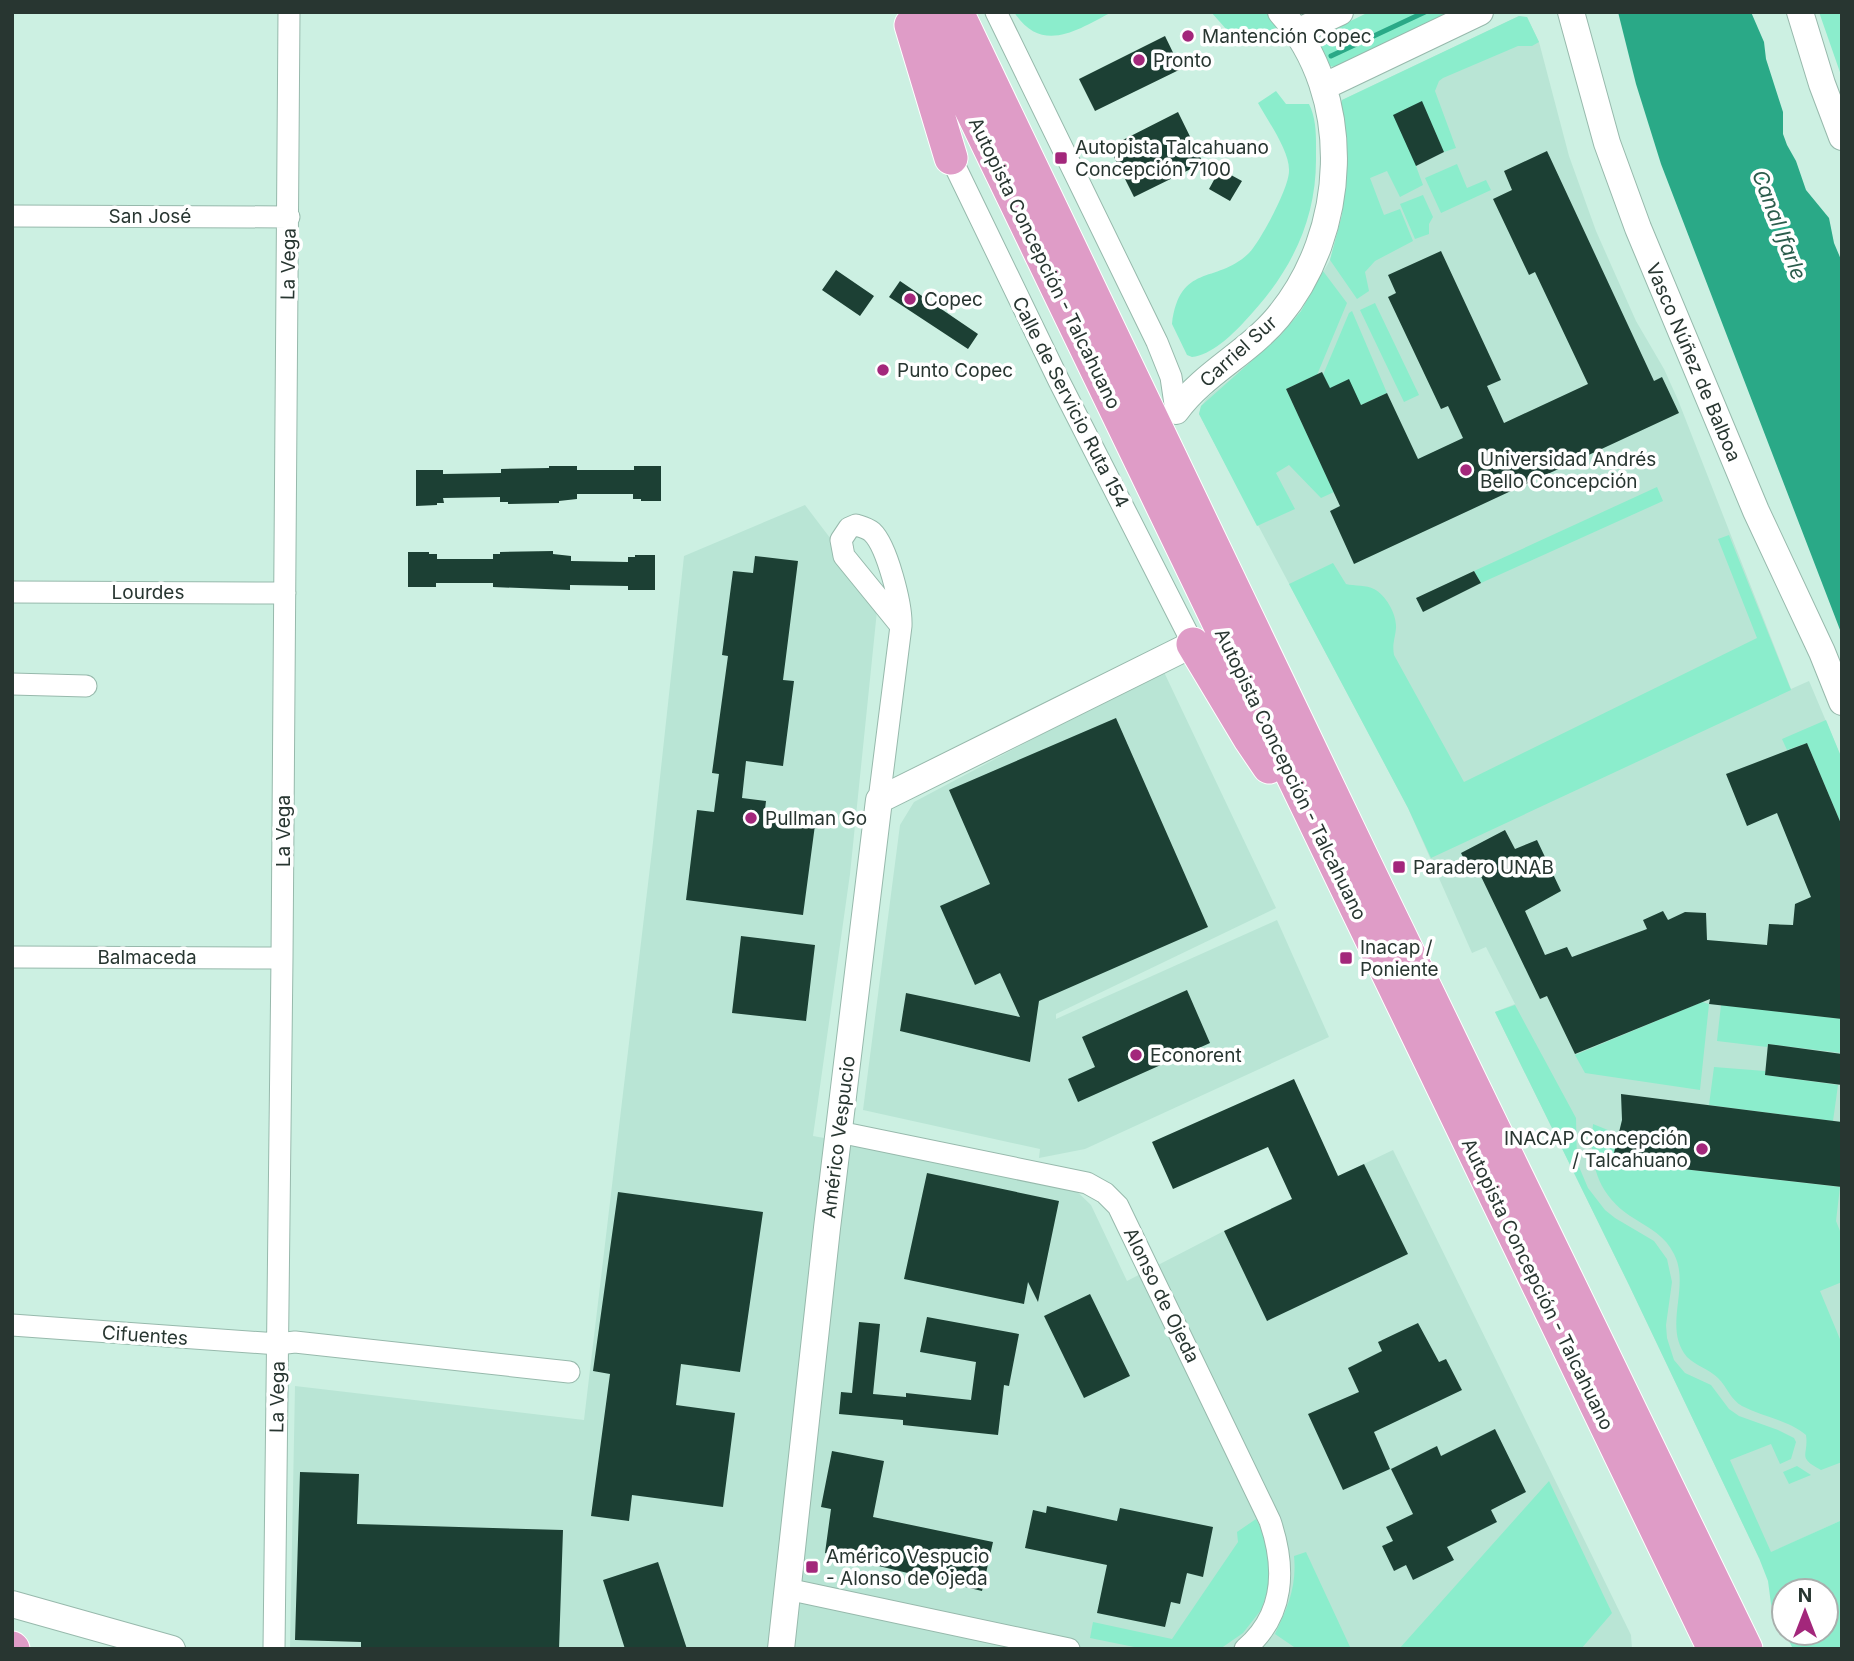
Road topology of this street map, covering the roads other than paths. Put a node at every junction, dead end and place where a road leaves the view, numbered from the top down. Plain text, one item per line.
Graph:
1 (289, 12) edge
2 (907, 12) edge
3 (923, 12) edge
4 (957, 12) edge
5 (996, 12) edge
6 (1339, 12) edge
7 (1480, 12) edge
8 (1571, 12) edge
9 (1800, 12) edge
10 (1289, 22) edge
11 (1324, 86) junction
12 (1842, 137) edge
13 (951, 158) joint
14 (12, 216) edge
15 (289, 216) junction
16 (1177, 411) junction
17 (1180, 473) junction
18 (12, 592) edge
19 (285, 593) junction
20 (901, 626) dead end
21 (1193, 644) junction
22 (12, 684) edge
23 (86, 686) dead end
24 (1842, 702) edge
25 (879, 800) junction
26 (1321, 836) junction
27 (12, 957) edge
28 (282, 958) junction
29 (839, 1132) junction
30 (12, 1325) edge
31 (278, 1344) junction
32 (569, 1372) dead end
33 (787, 1589) junction
34 (12, 1604) edge
35 (1707, 1640) edge
36 (1255, 1646) edge
37 (172, 1649) edge
38 (274, 1649) edge
39 (780, 1649) edge
40 (1069, 1649) edge
41 (1746, 1649) edge

1 - 15 street, La Vega
2 - 13 main road
3 - 26 main road, Autopista Concepción - Talcahuano
4 - 17 main road, Autopista Concepción - Talcahuano
5 - 16 street
6 - 10 street, Carriel Sur
7 - 11 street
8 - 24 street, Vasco Núñez de Balboa
9 - 12 street
10 - 11 street, Carriel Sur
11 - 16 street, Carriel Sur
13 - 21 street, Calle de Servicio Ruta 154
14 - 15 street, San José
15 - 19 street, La Vega
16 - 17 main road
17 - 41 main road, Autopista Concepción - Talcahuano
18 - 19 street, Lourdes
19 - 28 street, La Vega
20 - 25 street, Américo Vespucio
21 - 25 street
21 - 26 main road
22 - 23 street
25 - 29 street, Américo Vespucio
26 - 35 main road, Autopista Concepción - Talcahuano
27 - 28 street, Balmaceda
28 - 31 street, La Vega
29 - 33 street, Américo Vespucio
29 - 36 street, Alonso de Ojeda
30 - 31 street, Cifuentes
31 - 32 street, Cifuentes
31 - 38 street, La Vega
33 - 39 street, Américo Vespucio
33 - 40 street
34 - 37 street

